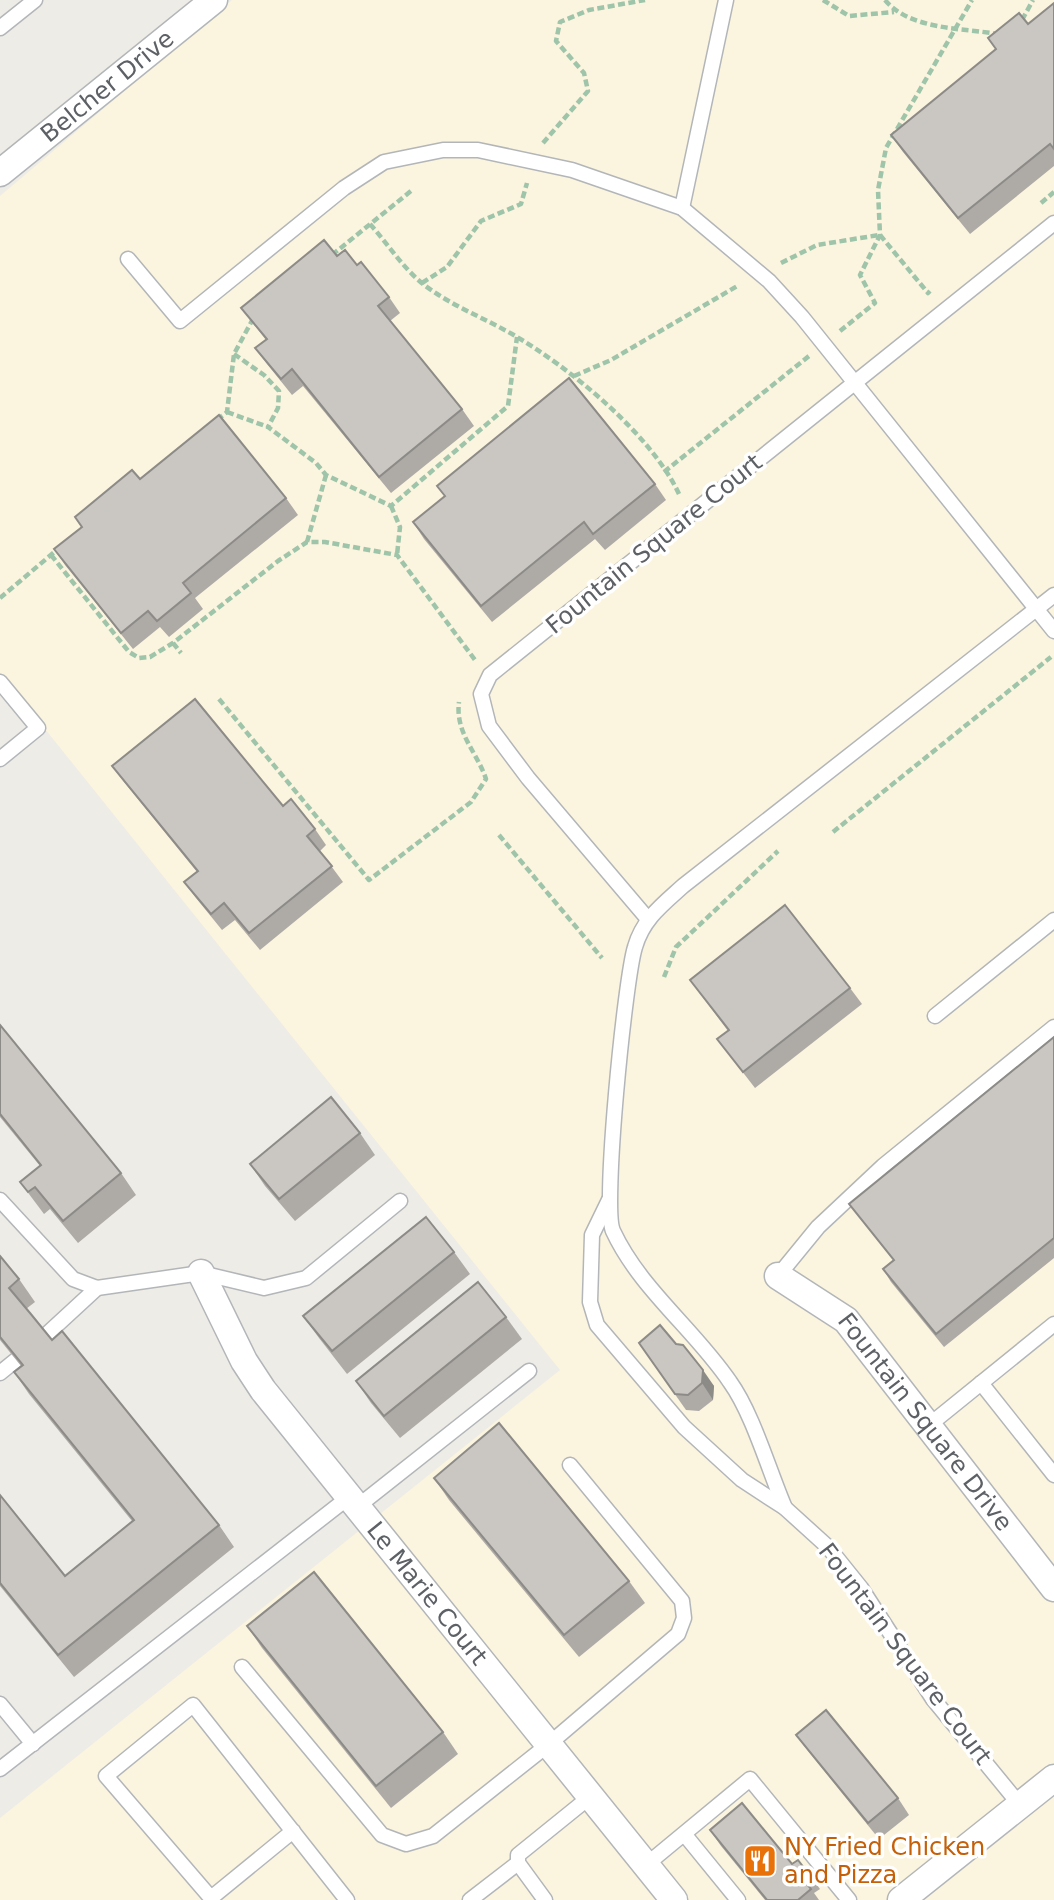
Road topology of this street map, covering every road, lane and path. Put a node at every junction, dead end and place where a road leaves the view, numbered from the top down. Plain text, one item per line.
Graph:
1 (35, 0) edge
2 (214, 0) edge
3 (645, 0) edge
4 (726, 0) edge
5 (823, 0) edge
6 (885, 0) edge
7 (972, 0) edge
8 (1033, 0) edge
9 (895, 12) junction
10 (955, 27) junction
11 (1017, 27) edge
12 (0, 29) edge
13 (1000, 35) edge
14 (539, 148) dead end
15 (0, 173) edge
16 (529, 176) dead end
17 (411, 191) dead end
18 (1054, 192) edge
19 (682, 208) junction
20 (1033, 209) dead end
21 (1054, 223) edge
22 (370, 224) junction
23 (880, 235) junction
24 (327, 258) edge
25 (128, 259) dead end
26 (761, 274) junction
27 (422, 283) junction
28 (938, 285) dead end
29 (263, 310) edge
30 (517, 337) junction
31 (824, 344) junction
32 (234, 355) junction
33 (574, 376) junction
34 (856, 382) junction
35 (227, 412) junction
36 (268, 427) junction
37 (206, 429) edge
38 (664, 472) junction
39 (326, 475) junction
40 (670, 502) dead end
41 (391, 506) junction
42 (307, 542) junction
43 (61, 547) edge
44 (51, 555) junction
45 (397, 555) junction
46 (1054, 595) edge
47 (0, 598) edge
48 (1036, 609) junction
49 (1054, 631) edge
50 (173, 643) junction
51 (482, 651) dead end
52 (181, 653) dead end
53 (1051, 657) dead end
54 (475, 660) junction
55 (468, 669) dead end
56 (0, 682) edge
57 (219, 699) dead end
58 (459, 699) dead end
59 (0, 759) edge
60 (832, 832) dead end
61 (499, 835) dead end
62 (778, 851) dead end
63 (647, 918) junction
64 (1054, 920) edge
65 (602, 958) dead end
66 (664, 977) dead end
67 (935, 1016) dead end
68 (1054, 1027) edge
69 (610, 1199) junction
70 (0, 1200) edge
71 (400, 1201) dead end
72 (201, 1273) junction
73 (778, 1276) joint
74 (97, 1288) junction
75 (1054, 1324) edge
76 (46, 1335) edge
77 (16, 1360) edge
78 (529, 1371) dead end
79 (0, 1373) edge
80 (981, 1383) junction
81 (928, 1426) junction
82 (570, 1465) dead end
83 (1054, 1475) edge
84 (353, 1502) junction
85 (785, 1508) junction
86 (1054, 1588) edge
87 (242, 1667) dead end
88 (0, 1704) edge
89 (33, 1744) junction
90 (549, 1744) junction
91 (0, 1769) edge
92 (1054, 1777) edge
93 (591, 1796) junction
94 (1020, 1805) junction
95 (293, 1832) junction
96 (685, 1835) junction
97 (518, 1863) junction
98 (646, 1865) junction
99 (347, 1900) edge
100 (470, 1900) edge
101 (545, 1900) edge
102 (674, 1900) edge
103 (738, 1900) edge
104 (849, 1900) edge
105 (901, 1900) edge

1 - 12 lane
2 - 15 street, Belcher Drive
3 - 14 path
4 - 19 lane
5 - 9 path
6 - 9 path
7 - 10 path
8 - 11 path
9 - 10 path
10 - 13 path
10 - 23 path
16 - 27 path
17 - 22 path
18 - 20 path
19 - 25 lane
19 - 26 lane
21 - 34 lane, Fountain Square Court
22 - 24 path
22 - 27 path
23 - 26 path
23 - 28 path
23 - 31 path
26 - 31 lane
26 - 33 path
27 - 30 path
29 - 32 path
30 - 33 path
30 - 41 path
31 - 34 lane
31 - 38 path
32 - 35 path
32 - 36 path
33 - 38 path
34 - 48 lane
34 - 63 lane, Fountain Square Court
35 - 36 path
35 - 37 path
36 - 39 path
38 - 40 path
39 - 41 path
39 - 42 path
41 - 45 path
42 - 45 path
42 - 50 path
43 - 44 path
44 - 47 path
44 - 50 path
45 - 54 path
46 - 48 lane, Fountain Square Court
48 - 49 lane
48 - 63 lane, Fountain Square Court
50 - 52 path
51 - 54 path
53 - 60 path
54 - 55 path
56 - 59 lane
57 - 58 path
61 - 65 path
62 - 66 path
63 - 69 lane, Fountain Square Court
64 - 67 lane
68 - 73 lane
69 - 85 lane, Fountain Square Court
69 - 85 lane, Fountain Square Court
70 - 74 lane
71 - 72 lane
72 - 74 lane
72 - 84 street, Le Marie Court
73 - 81 street, Fountain Square Drive
74 - 76 lane
75 - 80 lane
77 - 79 lane
78 - 84 lane
80 - 81 lane
80 - 83 lane
81 - 86 street, Fountain Square Drive
82 - 90 lane
84 - 89 lane
84 - 90 street, Le Marie Court
85 - 94 lane, Fountain Square Court
87 - 90 lane
88 - 89 lane
89 - 91 lane
90 - 93 street, Le Marie Court
92 - 94 street
93 - 97 lane
93 - 98 street, Le Marie Court
94 - 105 street
95 - 95 lane
95 - 99 lane
96 - 98 lane
96 - 103 lane
96 - 104 lane
97 - 100 lane
97 - 101 lane
98 - 102 street, Le Marie Court

